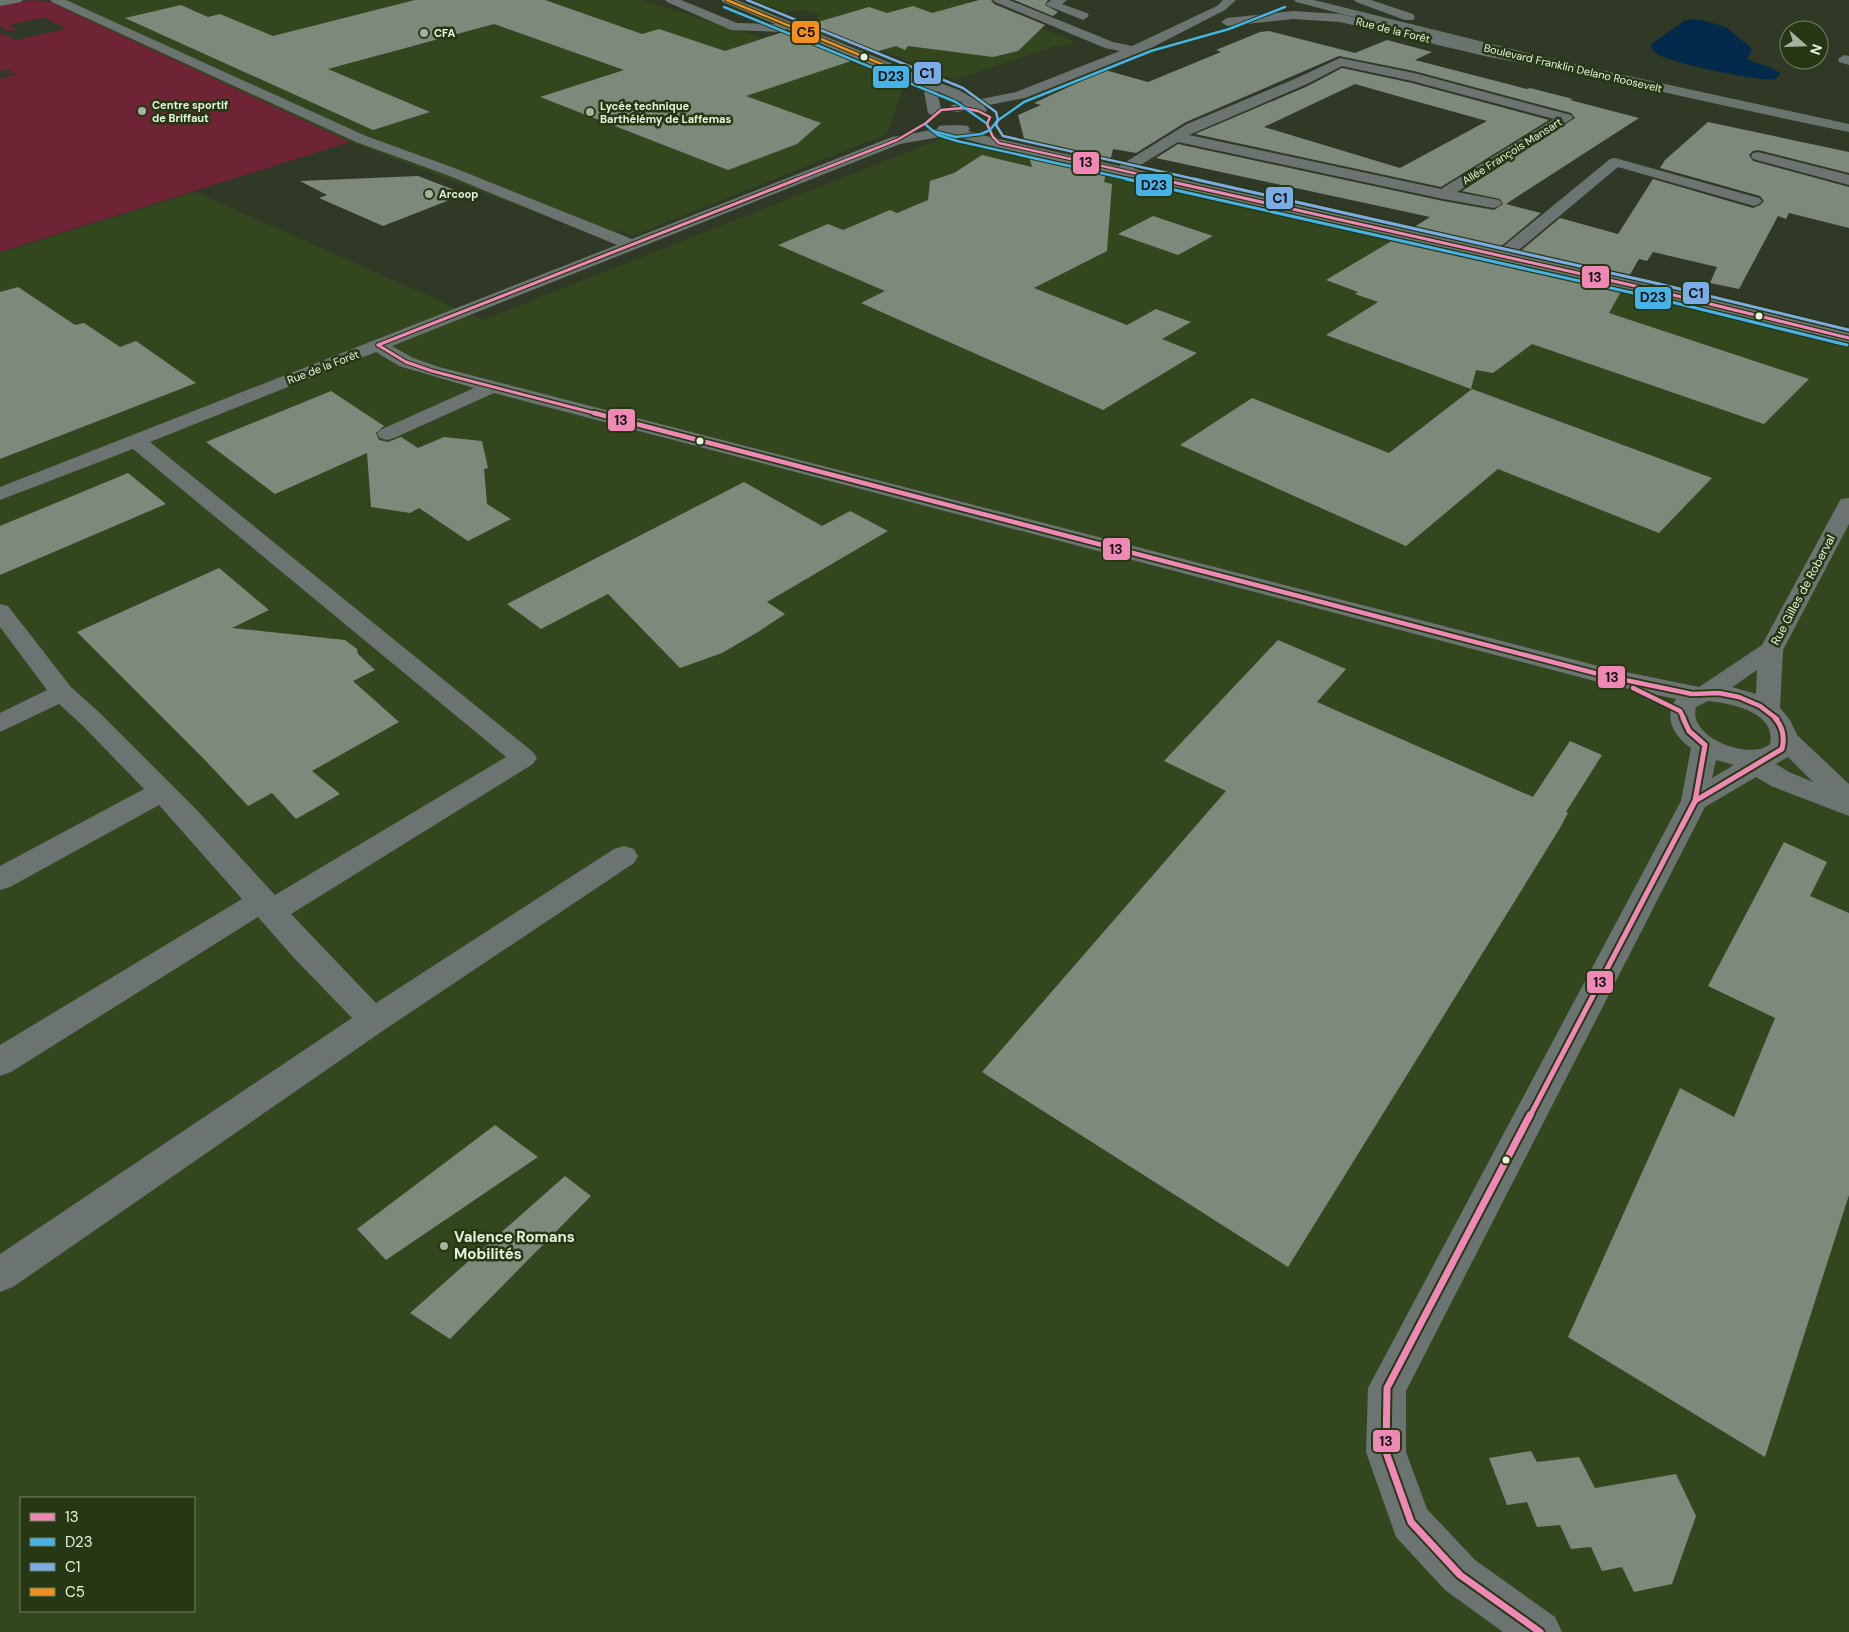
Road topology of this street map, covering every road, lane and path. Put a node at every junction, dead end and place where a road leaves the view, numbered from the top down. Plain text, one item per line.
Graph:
1 (56, 0) edge
2 (671, 0) edge
3 (727, 0) edge
4 (999, 0) edge
5 (1061, 0) edge
6 (1282, 0) edge
7 (1300, 0) edge
8 (1337, 0) edge
9 (1360, 0) edge
10 (1228, 1) edge
11 (1414, 20) junction
12 (1099, 22) dead end
13 (1227, 22) junction
14 (795, 28) junction
15 (1136, 36) dead end
16 (1071, 44) dead end
17 (1149, 44) junction
18 (1131, 50) junction
19 (1113, 58) junction
20 (1557, 65) junction
21 (924, 82) junction
22 (1020, 95) junction
23 (983, 114) junction
24 (1849, 117) edge
25 (938, 122) junction
26 (1849, 128) edge
27 (1177, 137) junction
28 (897, 140) junction
29 (999, 143) junction
30 (1758, 156) dead end
31 (1124, 170) junction
32 (1849, 180) edge
33 (1443, 194) junction
34 (1754, 201) dead end
35 (1494, 203) dead end
36 (632, 245) junction
37 (1502, 256) junction
38 (1849, 338) edge
39 (378, 345) junction
40 (492, 387) junction
41 (387, 434) dead end
42 (134, 440) junction
43 (0, 494) edge
44 (1849, 504) edge
45 (1, 612) edge
46 (1771, 650) junction
47 (62, 693) junction
48 (1695, 700) junction
49 (1766, 710) junction
50 (0, 722) edge
51 (1705, 745) junction
52 (1765, 755) junction
53 (161, 792) junction
54 (1849, 800) edge
55 (1695, 801) junction
56 (1849, 806) edge
57 (624, 856) dead end
58 (0, 879) edge
59 (268, 906) junction
60 (373, 1021) junction
61 (0, 1062) edge
62 (0, 1275) edge
63 (1540, 1632) edge

1 - 36 street
2 - 14 street
3 - 14 street
4 - 18 street
5 - 12 street
6 - 13 street, Rue de la Forêt
7 - 20 main road, Boulevard Franklin Delano Roosevelt
8 - 11 main road, Boulevard Franklin Delano Roosevelt
9 - 11 street
10 - 17 street, Rue de la Forêt
11 - 24 main road, Boulevard Franklin Delano Roosevelt
13 - 17 street, Rue de la Forêt
13 - 20 street, Rue de la Forêt
14 - 21 street
15 - 17 street
16 - 19 street
17 - 18 street, Rue de la Forêt
18 - 19 street, Rue de la Forêt
19 - 22 street, Rue de la Forêt
20 - 26 main road, Boulevard Franklin Delano Roosevelt
21 - 23 street
21 - 25 street
22 - 23 street
22 - 23 street, Rue de la Forêt
23 - 25 street
23 - 25 street, Rue de la Forêt
23 - 29 street
25 - 28 street, Rue de la Forêt
25 - 28 street, Rue de la Forêt
25 - 29 street
27 - 31 street, Allée François Mansart
27 - 33 street
27 - 33 street, Allée François Mansart
28 - 36 street, Rue de la Forêt
29 - 31 street
30 - 32 street
31 - 37 street
33 - 35 street
34 - 37 street
36 - 39 street, Rue de la Forêt
37 - 38 street
39 - 40 street
39 - 42 street, Rue de la Forêt
40 - 41 street
40 - 48 street
42 - 43 street, Rue de la Forêt
42 - 59 street
44 - 46 street, Rue Gilles de Roberval
45 - 47 street
46 - 48 street, Rue Gilles de Roberval
46 - 49 street, Rue Gilles de Roberval
47 - 50 street
47 - 53 street
48 - 49 street
48 - 51 street
49 - 52 street
51 - 52 street
51 - 55 street
52 - 54 street
52 - 55 street
52 - 56 street
53 - 58 street
53 - 59 street
55 - 63 street
57 - 60 street
59 - 60 street
59 - 61 street
60 - 62 street

